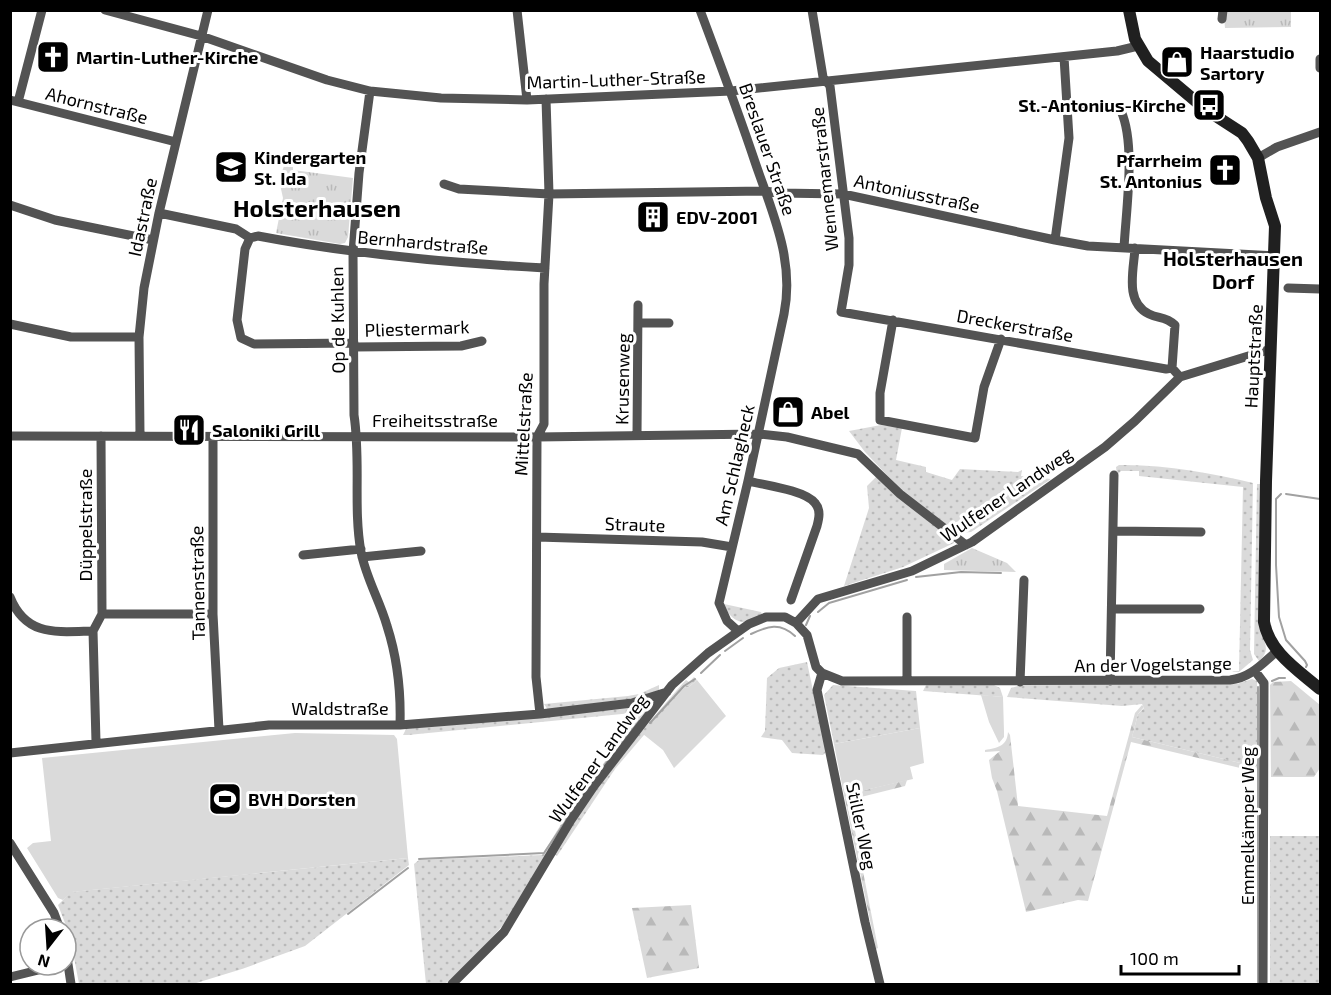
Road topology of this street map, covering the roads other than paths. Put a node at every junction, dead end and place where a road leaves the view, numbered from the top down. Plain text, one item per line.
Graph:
1 (42, 10) edge
2 (105, 10) edge
3 (208, 10) edge
4 (517, 10) edge
5 (700, 10) edge
6 (812, 10) edge
7 (1129, 10) edge
8 (201, 36) junction
9 (1138, 46) junction
10 (1064, 57) junction
11 (1320, 59) edge
12 (1320, 68) edge
13 (827, 81) junction
14 (370, 91) junction
15 (731, 91) junction
16 (546, 99) junction
17 (527, 100) junction
18 (14, 101) edge
19 (1066, 110) junction
20 (1320, 132) edge
21 (176, 142) junction
22 (1258, 158) junction
23 (444, 184) dead end
24 (765, 191) junction
25 (549, 194) junction
26 (843, 194) junction
27 (10, 205) edge
28 (159, 213) junction
29 (250, 238) junction
30 (153, 240) junction
31 (1055, 240) junction
32 (1124, 248) junction
33 (1135, 248) junction
34 (352, 252) junction
35 (1275, 256) junction
36 (545, 268) junction
37 (1288, 288) dead end
38 (1320, 289) edge
39 (787, 302) joint
40 (639, 305) dead end
41 (841, 312) joint
42 (893, 320) junction
43 (639, 323) junction
44 (669, 323) dead end
45 (10, 324) edge
46 (139, 337) junction
47 (1001, 339) junction
48 (482, 341) dead end
49 (354, 345) junction
50 (1271, 349) junction
51 (1172, 368) junction
52 (1180, 377) junction
53 (759, 434) junction
54 (140, 435) junction
55 (637, 435) junction
56 (10, 436) edge
57 (101, 436) junction
58 (213, 436) junction
59 (357, 437) junction
60 (537, 437) junction
61 (1114, 475) dead end
62 (748, 481) junction
63 (1113, 531) junction
64 (1201, 532) dead end
65 (537, 537) junction
66 (966, 545) junction
67 (732, 547) junction
68 (421, 550) dead end
69 (362, 553) junction
70 (303, 555) dead end
71 (1024, 580) dead end
72 (10, 597) edge
73 (791, 600) dead end
74 (1113, 609) junction
75 (1200, 609) dead end
76 (102, 614) junction
77 (213, 614) junction
78 (907, 617) dead end
79 (796, 623) junction
80 (93, 631) junction
81 (738, 631) junction
82 (1277, 651) junction
83 (1255, 671) junction
84 (822, 674) junction
85 (907, 681) junction
86 (1110, 681) junction
87 (1020, 682) junction
88 (1320, 689) edge
89 (668, 691) junction
90 (540, 714) junction
91 (400, 725) junction
92 (219, 730) junction
93 (96, 742) junction
94 (10, 753) edge
95 (10, 843) edge
96 (56, 917) edge
97 (452, 984) edge
98 (880, 984) edge
99 (1263, 984) edge

1 - 18 street
2 - 8 street, Martin-Luther-Straße
3 - 8 street, Idastraße
4 - 17 street
5 - 15 street, Breslauer Straße
6 - 13 street, Wennemarstraße
7 - 9 main road, Hauptstraße
8 - 14 street, Martin-Luther-Straße
8 - 21 street, Idastraße
9 - 10 street, Martin-Luther-Straße
9 - 22 main road, Hauptstraße
10 - 13 street, Martin-Luther-Straße
10 - 19 street
11 - 12 street
13 - 15 street, Martin-Luther-Straße
13 - 26 street, Wennemarstraße
14 - 17 street, Martin-Luther-Straße
14 - 34 street, Op de Kuhlen
15 - 16 street, Martin-Luther-Straße
15 - 24 street, Breslauer Straße
16 - 17 street, Martin-Luther-Straße
16 - 25 street, Mittelstraße
18 - 21 street, Ahornstraße
19 - 31 street
19 - 32 street
20 - 22 street
21 - 28 street, Idastraße
22 - 35 main road, Hauptstraße
23 - 25 street, Antoniusstraße
24 - 25 street, Antoniusstraße
24 - 26 street, Antoniusstraße
24 - 39 street, Breslauer Straße
25 - 36 street, Mittelstraße
26 - 31 street, Antoniusstraße
26 - 41 street, Wennemarstraße
27 - 30 street
28 - 29 street, Bernhardstraße
28 - 30 street, Idastraße
29 - 34 street, Bernhardstraße
29 - 49 street, Pliestermark
30 - 46 street, Idastraße
31 - 32 street, Antoniusstraße
32 - 33 street, Antoniusstraße
33 - 35 street, Antoniusstraße
33 - 51 street
34 - 36 street, Bernhardstraße
34 - 49 street, Op de Kuhlen
35 - 50 main road, Hauptstraße
36 - 60 street, Mittelstraße
37 - 38 street
39 - 53 street, Am Schlagheck
40 - 43 street, Krusenweg
41 - 42 street, Dreckerstraße
42 - 47 street, Dreckerstraße
42 - 47 street
43 - 44 street, Krusenweg
43 - 55 street, Krusenweg
45 - 46 street
46 - 54 street, Idastraße
47 - 51 street, Dreckerstraße
48 - 49 street, Pliestermark
49 - 59 street, Op de Kuhlen
50 - 52 street, Wulfener Landweg
50 - 82 main road, Hauptstraße
51 - 52 street
52 - 66 street, Wulfener Landweg
53 - 55 street, Freiheitsstraße
53 - 62 street, Am Schlagheck
53 - 66 street, Freiheitsstraße
54 - 57 street, Freiheitsstraße
54 - 58 street, Freiheitsstraße
55 - 60 street, Freiheitsstraße
56 - 57 street, Freiheitsstraße
57 - 76 street, Düppelstraße
58 - 59 street, Freiheitsstraße
58 - 77 street, Tannenstraße
59 - 60 street, Freiheitsstraße
59 - 69 street, Op de Kuhlen
60 - 65 street, Mittelstraße
61 - 63 street
62 - 67 street, Am Schlagheck
62 - 73 street
63 - 64 street
63 - 74 street
65 - 67 street, Straute
65 - 90 street, Mittelstraße
66 - 79 street, Wulfener Landweg
67 - 81 street, Am Schlagheck
68 - 69 street
69 - 70 street
69 - 91 street, Op de Kuhlen
71 - 87 street
72 - 80 street
74 - 75 street
74 - 86 street
76 - 77 street
76 - 80 street
77 - 92 street, Tannenstraße
78 - 85 street
79 - 81 street, Wulfener Landweg
79 - 84 street
80 - 93 street
81 - 89 street, Wulfener Landweg
82 - 83 street, An der Vogelstange
82 - 88 main road
83 - 86 street, An der Vogelstange
83 - 99 street, Emmelkämper Weg
84 - 85 street, An der Vogelstange
84 - 98 street, Stiller Weg
85 - 87 street, An der Vogelstange
86 - 87 street, An der Vogelstange
89 - 90 street, Waldstraße
89 - 97 street, Wulfener Landweg
90 - 91 street, Waldstraße
91 - 92 street, Waldstraße
92 - 93 street, Waldstraße
93 - 94 street, Waldstraße
95 - 96 street

